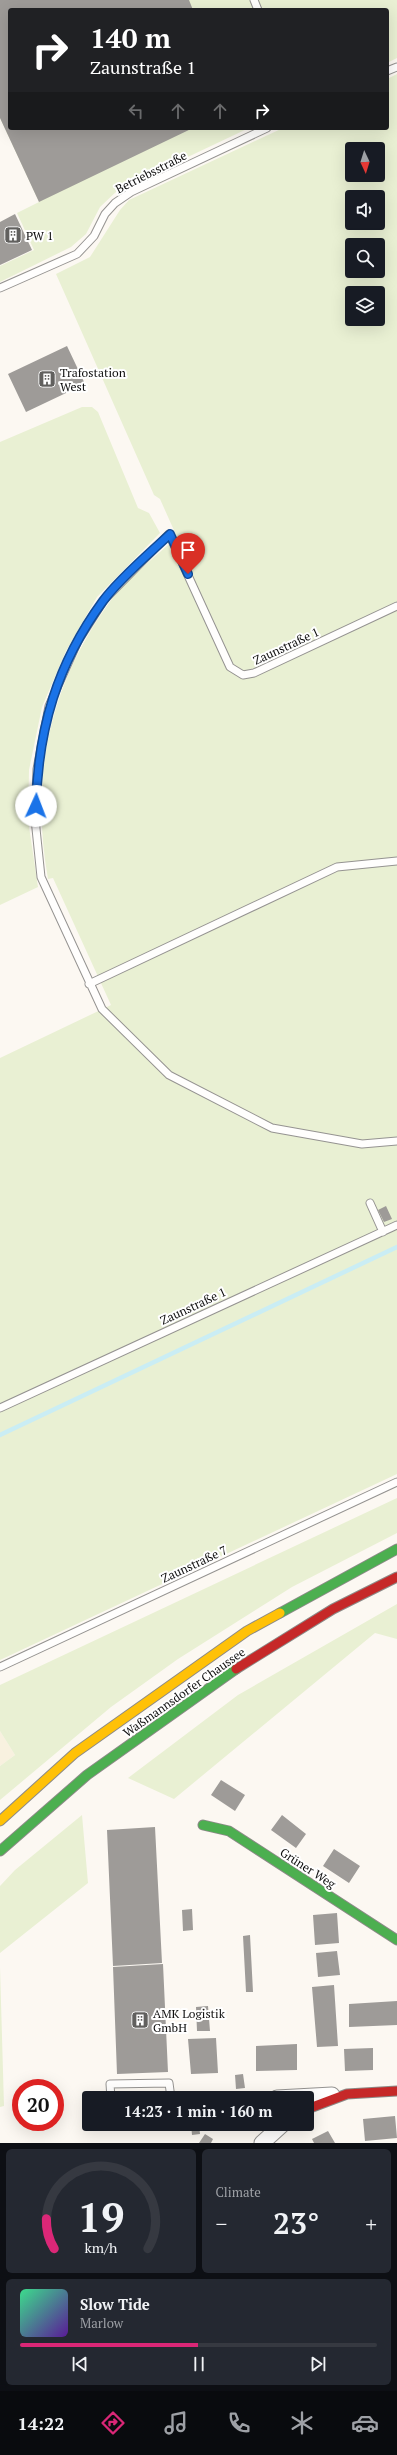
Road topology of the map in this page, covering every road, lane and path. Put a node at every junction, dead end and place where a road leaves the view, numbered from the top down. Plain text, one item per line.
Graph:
1 (263, 130) edge
2 (0, 288) edge
3 (397, 606) edge
4 (397, 861) edge
5 (89, 984) junction
6 (397, 1141) edge
7 (370, 1203) dead end
8 (397, 1226) edge
9 (383, 1232) junction
10 (0, 1408) edge
11 (397, 1482) edge
12 (397, 1549) edge
13 (397, 1577) edge
14 (0, 1667) edge
15 (0, 1821) edge
16 (203, 1825) dead end
17 (0, 1851) edge
18 (397, 1940) edge
19 (110, 2091) edge
20 (170, 2091) edge
21 (397, 2091) edge
22 (347, 2094) junction
23 (314, 2096) edge
24 (314, 2106) edge
25 (275, 2131) edge
26 (262, 2143) edge

1 - 2 lane, Betriebsstraße
3 - 5 lane, Zaunstraße 1
4 - 5 lane
5 - 6 lane
7 - 9 lane
8 - 9 lane, Zaunstraße 1
9 - 10 lane, Zaunstraße 1
11 - 14 lane, Zaunstraße 7
12 - 15 main road, Waßmannsdorfer Chaussee
13 - 17 main road, Waßmannsdorfer Chaussee
16 - 18 main road, Grüner Weg
19 - 20 lane
21 - 22 main road
22 - 23 street
22 - 24 main road
25 - 26 street

